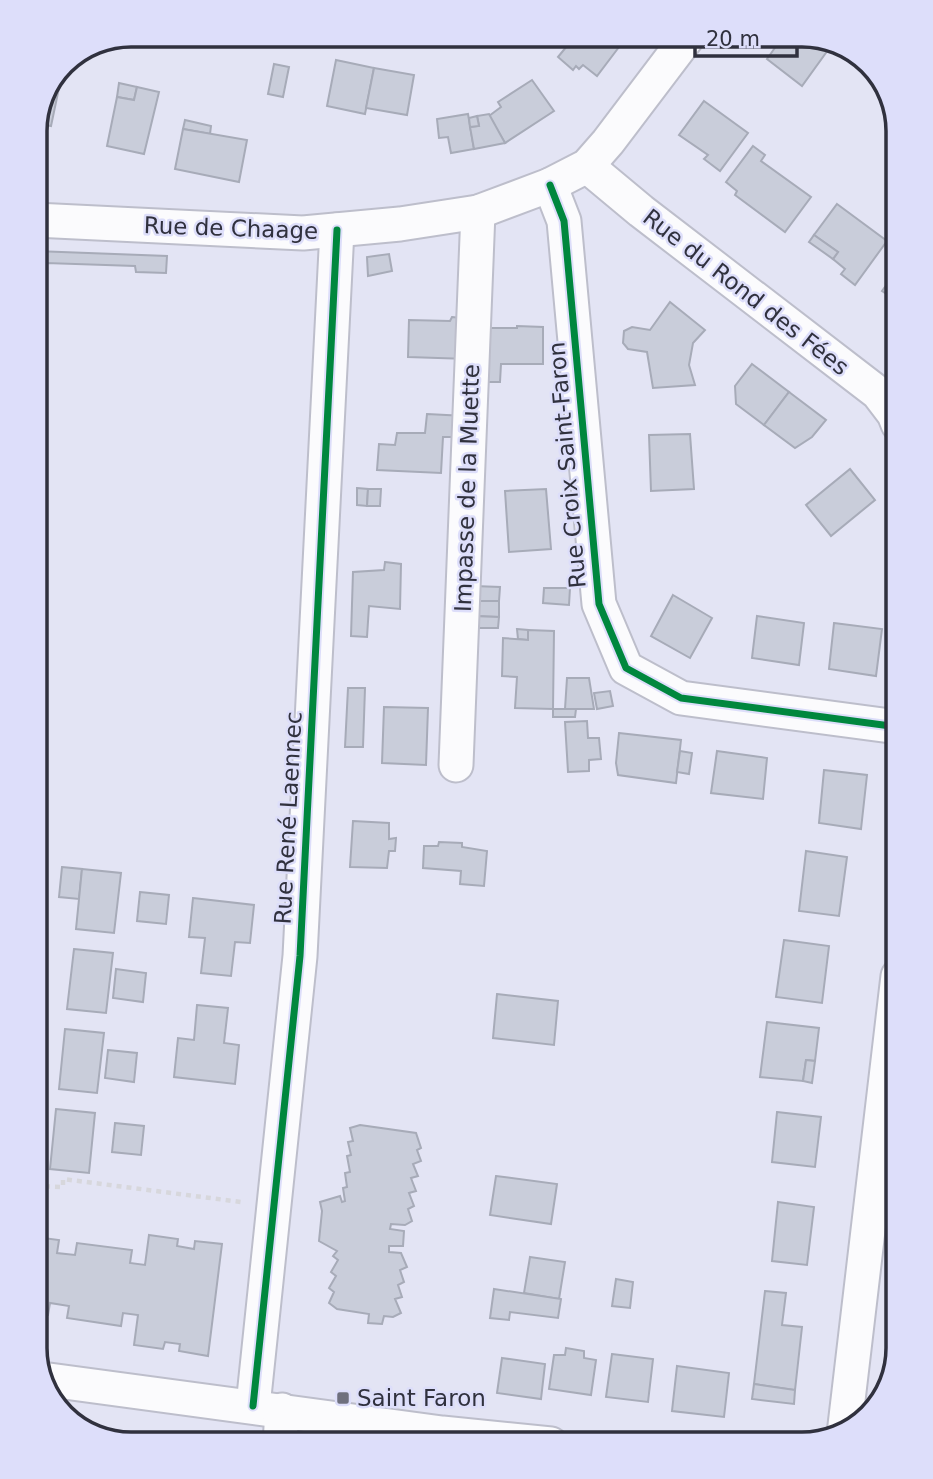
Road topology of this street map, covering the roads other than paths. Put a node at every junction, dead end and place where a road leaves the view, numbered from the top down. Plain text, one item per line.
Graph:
1 (680, 47) edge
2 (587, 166) junction
3 (550, 185) junction
4 (478, 212) junction
5 (47, 221) edge
6 (337, 230) junction
7 (886, 404) edge
8 (886, 725) edge
9 (456, 765) dead end
10 (886, 1078) edge
11 (54, 1381) edge
12 (267, 1408) junction
13 (846, 1419) edge
14 (276, 1432) edge
15 (435, 1432) edge

1 - 2 street, Rue de Chaage
2 - 3 street, Rue de Chaage
2 - 7 street, Rue du Rond des Fées
3 - 4 street, Rue de Chaage
3 - 8 street, Rue Croix Saint-Faron
4 - 6 street, Rue de Chaage
4 - 9 street, Impasse de la Muette
5 - 6 street, Rue de Chaage
6 - 12 street, Rue René Laennec
10 - 13 street
11 - 12 street
12 - 14 street, Rue René Laennec
12 - 15 street

